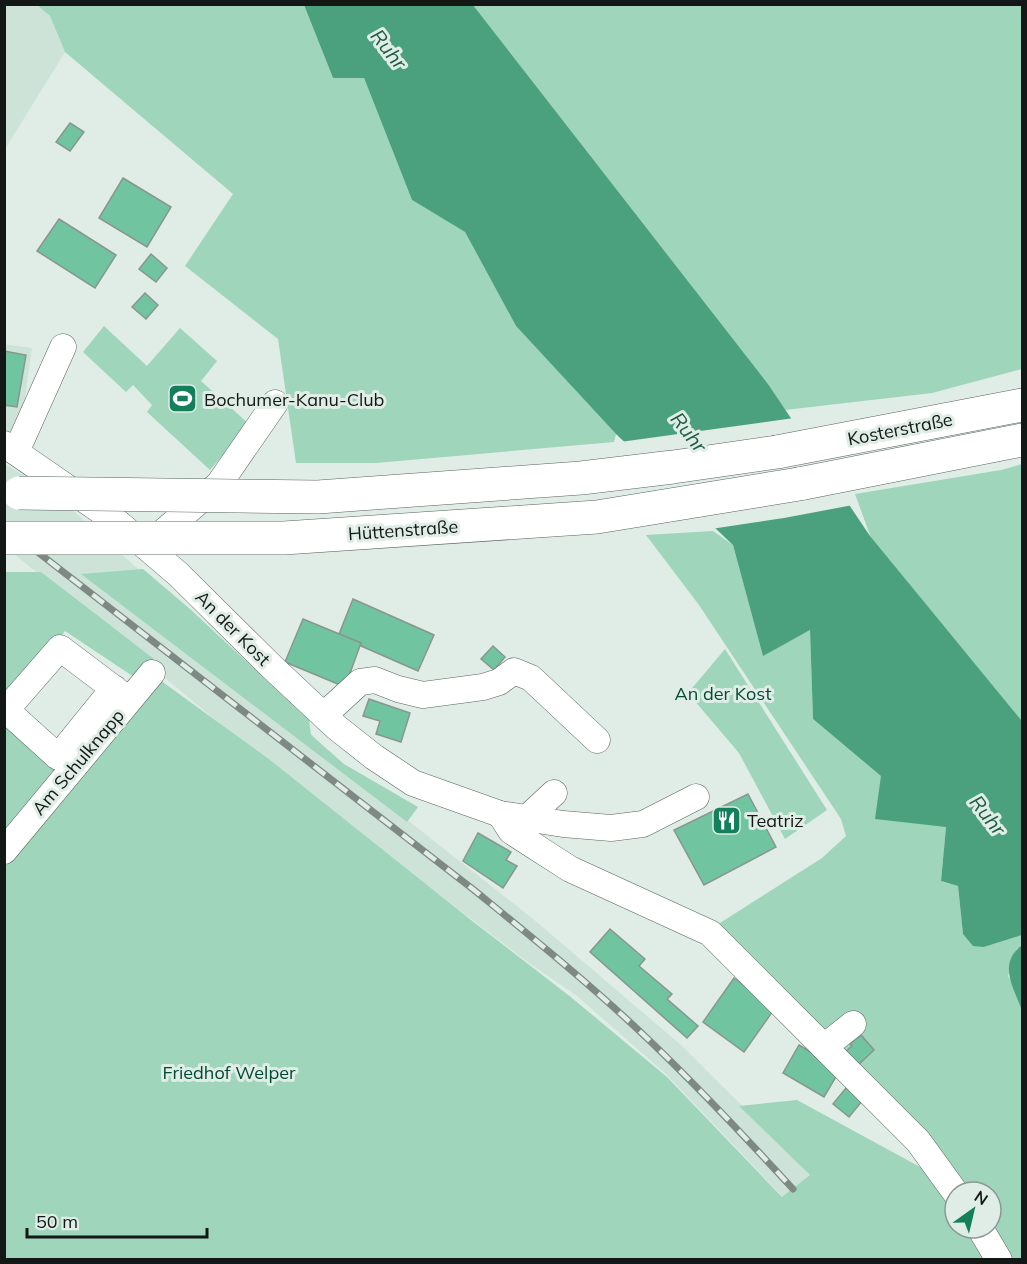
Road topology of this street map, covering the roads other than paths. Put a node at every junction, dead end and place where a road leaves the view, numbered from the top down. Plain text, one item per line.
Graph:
1 (63, 347) dead end
2 (275, 403) dead end
3 (1023, 405) edge
4 (1023, 440) edge
5 (10, 448) edge
6 (799, 484) joint
7 (4, 493) edge
8 (4, 538) edge
9 (146, 547) junction
10 (152, 674) dead end
11 (324, 715) junction
12 (597, 740) dead end
13 (554, 793) dead end
14 (696, 797) dead end
15 (500, 814) junction
16 (527, 818) junction
17 (4, 851) edge
18 (854, 1024) dead end
19 (824, 1047) junction
20 (946, 1180) edge
21 (987, 1240) edge
22 (999, 1260) edge

1 - 5 street
2 - 9 street
3 - 7 main road, Kosterstraße, bridge
4 - 6 main road, Kosterstraße
5 - 9 street, An der Kost
6 - 8 main road, Hüttenstraße, bridge
9 - 11 street, An der Kost
10 - 17 street, Am Schulknapp
11 - 12 street
11 - 15 street, An der Kost
13 - 16 street
14 - 16 street, An der Kost
15 - 16 street, An der Kost
15 - 19 street, An der Kost
18 - 19 street
19 - 20 street, An der Kost
21 - 22 street

